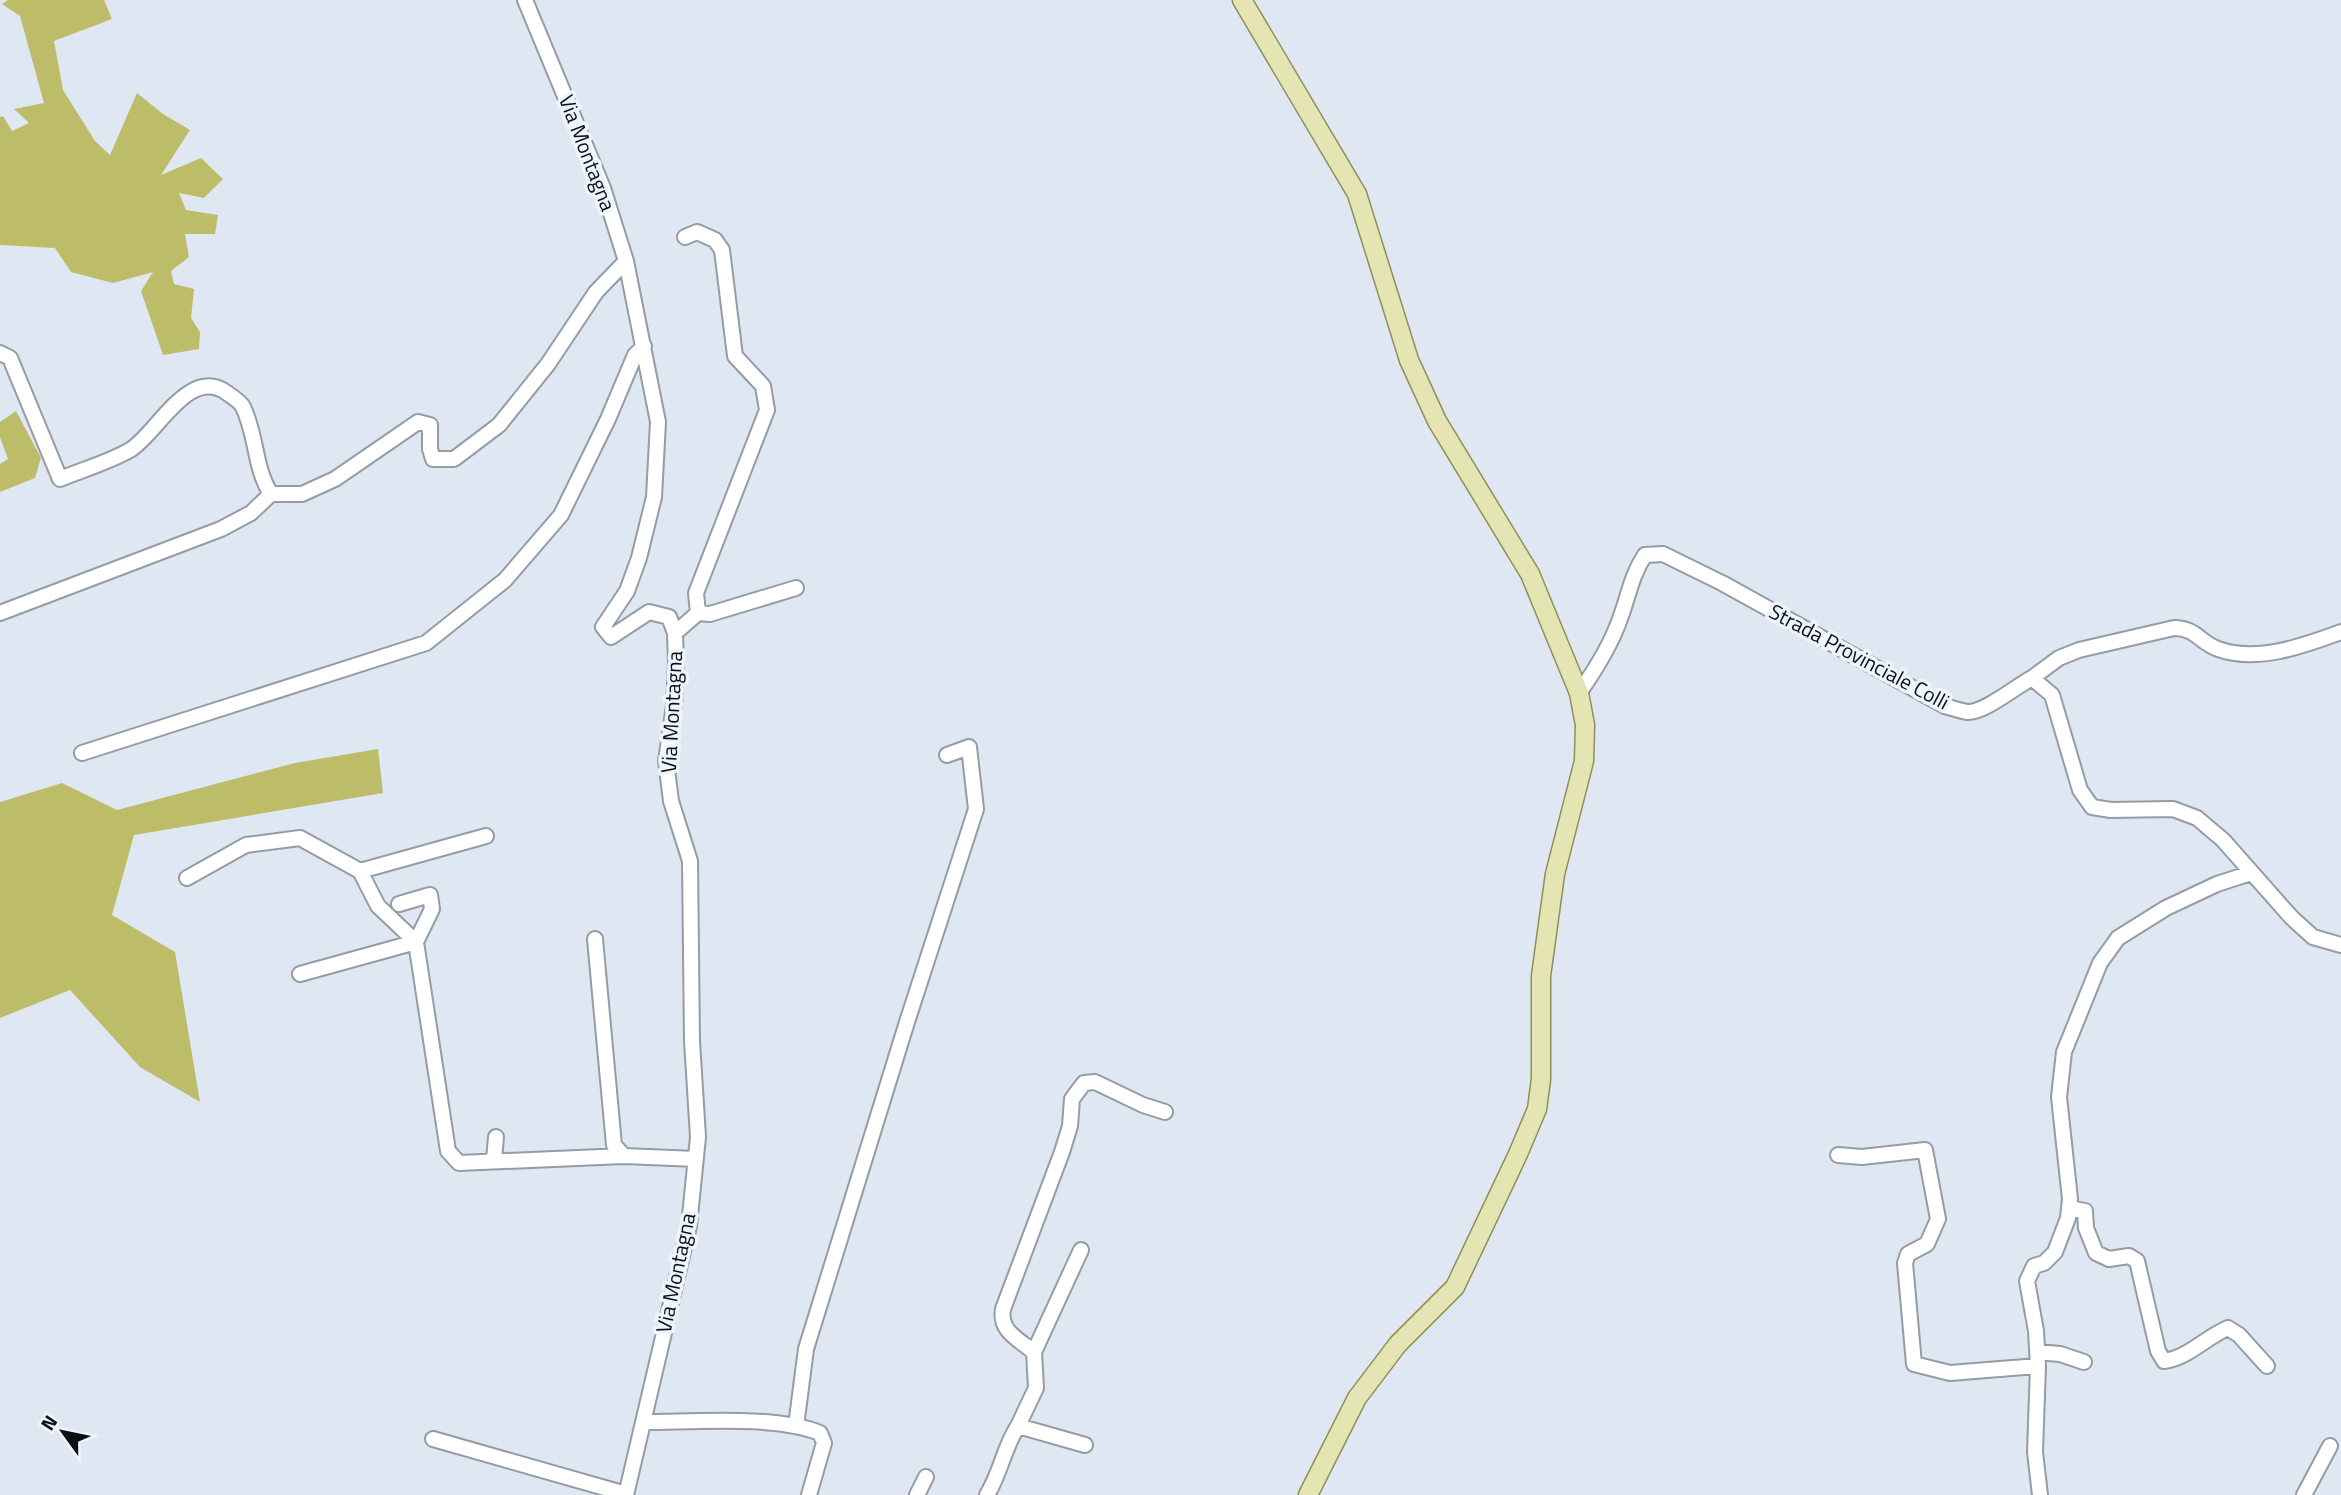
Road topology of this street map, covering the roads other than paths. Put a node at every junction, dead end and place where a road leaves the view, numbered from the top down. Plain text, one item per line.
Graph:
1 (525, 0) edge
2 (1242, 0) edge
3 (685, 237) dead end
4 (626, 261) junction
5 (644, 346) junction
6 (0, 353) edge
7 (271, 494) junction
8 (796, 589) dead end
9 (0, 613) edge
10 (698, 613) junction
11 (2341, 632) edge
12 (675, 633) junction
13 (2032, 678) junction
14 (1579, 692) junction
15 (82, 752) dead end
16 (947, 755) dead end
17 (486, 836) dead end
18 (360, 872) junction
19 (2251, 873) junction
20 (187, 878) dead end
21 (399, 904) dead end
22 (595, 939) dead end
23 (416, 942) junction
24 (2341, 945) edge
25 (300, 974) dead end
26 (1165, 1112) dead end
27 (496, 1137) dead end
28 (1838, 1155) dead end
29 (624, 1156) junction
30 (696, 1159) junction
31 (494, 1160) junction
32 (2069, 1208) junction
33 (1081, 1250) dead end
34 (1034, 1352) junction
35 (2038, 1359) junction
36 (2084, 1362) dead end
37 (2267, 1366) dead end
38 (644, 1422) junction
39 (796, 1426) junction
40 (1018, 1426) junction
41 (433, 1439) dead end
42 (1085, 1445) dead end
43 (2330, 1447) dead end
44 (926, 1477) dead end
45 (626, 1495) edge
46 (809, 1495) edge
47 (917, 1495) edge
48 (987, 1495) edge
49 (1308, 1495) edge
50 (2040, 1495) edge
51 (2304, 1495) edge

1 - 4 street, Via Montagna
2 - 14 main road
3 - 10 street
4 - 5 street, Via Montagna
4 - 7 street
5 - 12 street, Via Montagna
5 - 15 street
6 - 7 street
7 - 9 street
8 - 10 street
10 - 12 street
11 - 13 street
12 - 30 street, Via Montagna
13 - 14 street, Strada Provinciale Colli
13 - 19 street
14 - 49 main road
16 - 39 street
17 - 18 street
18 - 20 street
18 - 23 street
19 - 24 street
19 - 32 street
21 - 23 street
22 - 29 street
23 - 25 street
23 - 31 street
26 - 34 street
27 - 31 street
28 - 35 street
29 - 30 street
29 - 31 street
30 - 38 street, Via Montagna
32 - 35 street
32 - 37 street
33 - 34 street
34 - 40 street
35 - 36 street
35 - 50 street
38 - 39 street
38 - 45 street, Via Montagna
39 - 46 street
40 - 42 street
40 - 48 street
41 - 45 street
43 - 51 street
44 - 47 street

